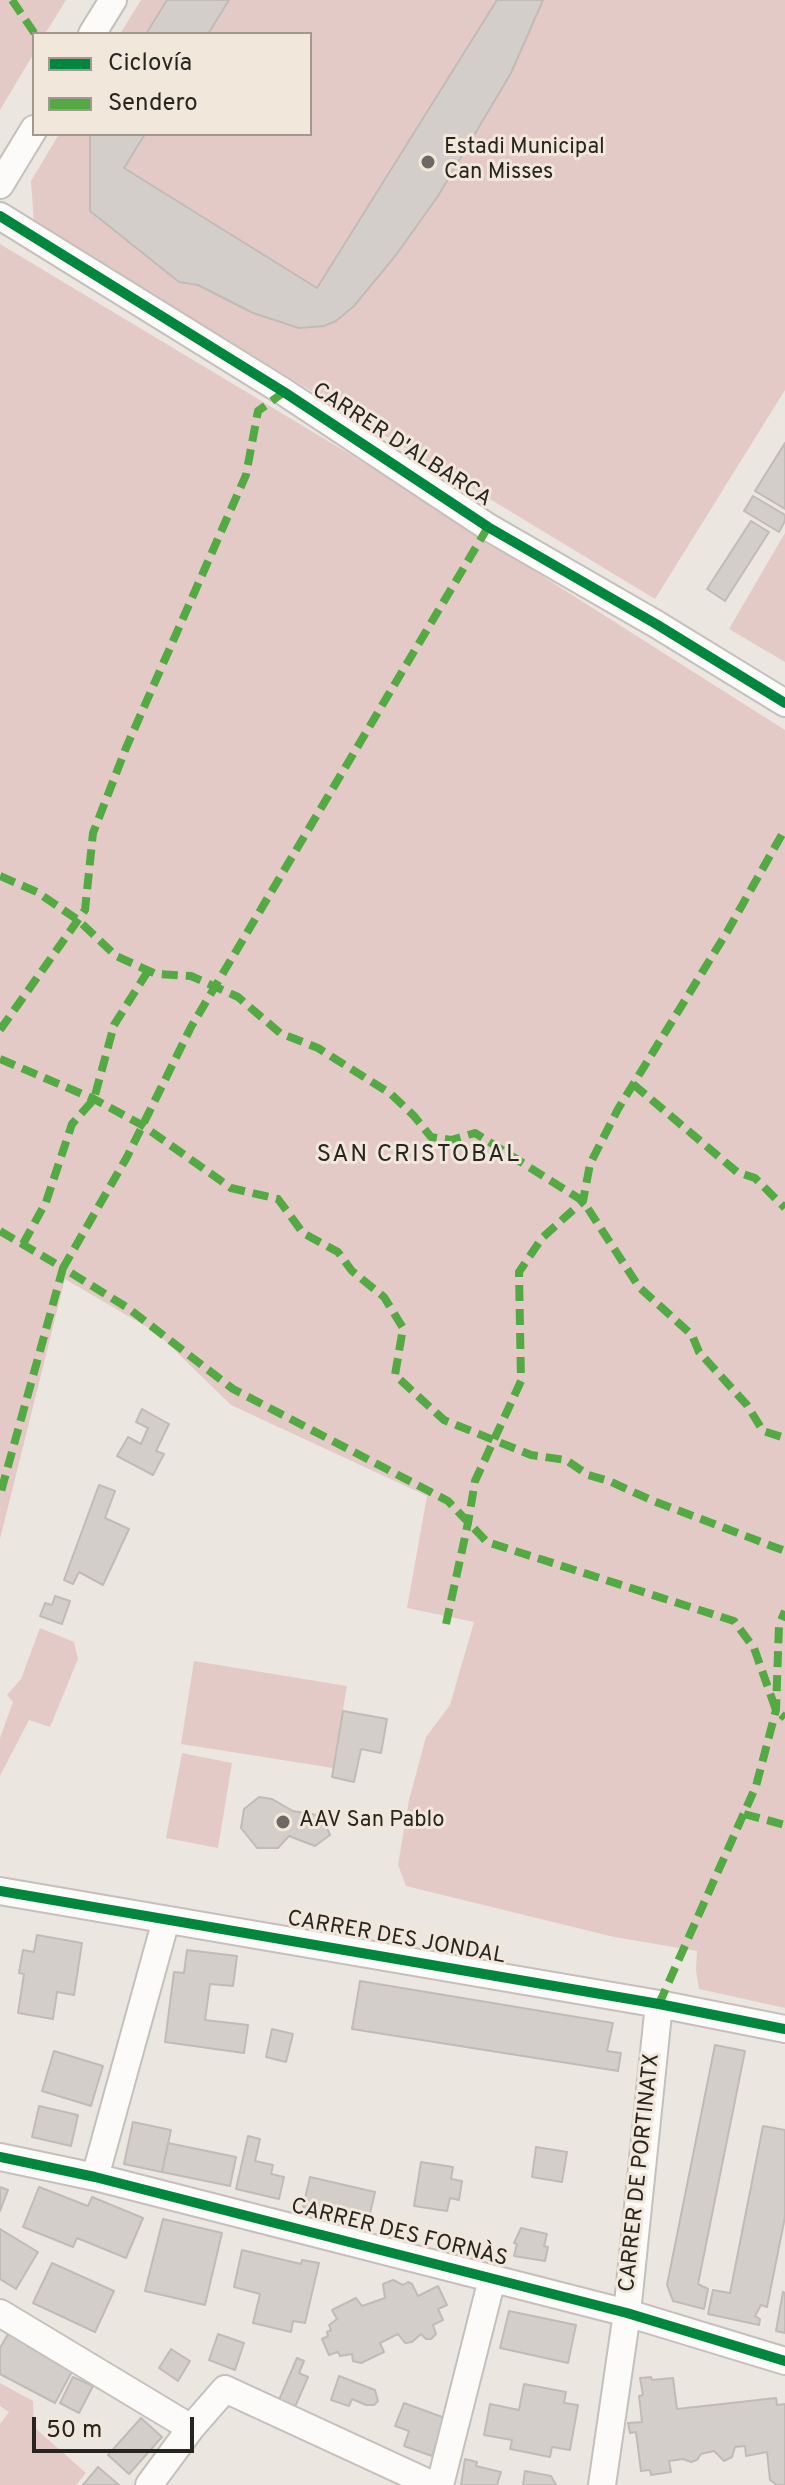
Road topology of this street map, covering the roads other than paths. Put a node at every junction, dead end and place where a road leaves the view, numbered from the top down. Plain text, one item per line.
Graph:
1 (113, 0) edge
2 (93, 32) edge
3 (32, 132) edge
4 (0, 185) edge
5 (0, 216) edge
6 (785, 703) edge
7 (0, 1891) edge
8 (166, 1920) junction
9 (659, 2004) junction
10 (785, 2029) edge
11 (0, 2157) edge
12 (95, 2177) junction
13 (492, 2279) junction
14 (0, 2313) edge
15 (627, 2313) junction
16 (785, 2361) edge
17 (191, 2428) junction
18 (149, 2485) edge
19 (433, 2485) edge
20 (440, 2485) edge
21 (602, 2485) edge

1 - 2 street
3 - 4 street
5 - 6 street, CARRER D'ALBARCA
7 - 8 street, CARRER DES JONDAL
8 - 9 street, CARRER DES JONDAL
8 - 12 street
9 - 10 street, CARRER DES JONDAL
9 - 15 street, CARRER DE PORTINATX
11 - 12 street, CARRER DES FORNÀS
12 - 13 street, CARRER DES FORNÀS
13 - 15 street, CARRER DES FORNÀS
13 - 20 street
14 - 17 street
15 - 16 street, CARRER DES FORNÀS
15 - 21 street, CARRER DE PORTINATX
17 - 18 street
17 - 19 street

